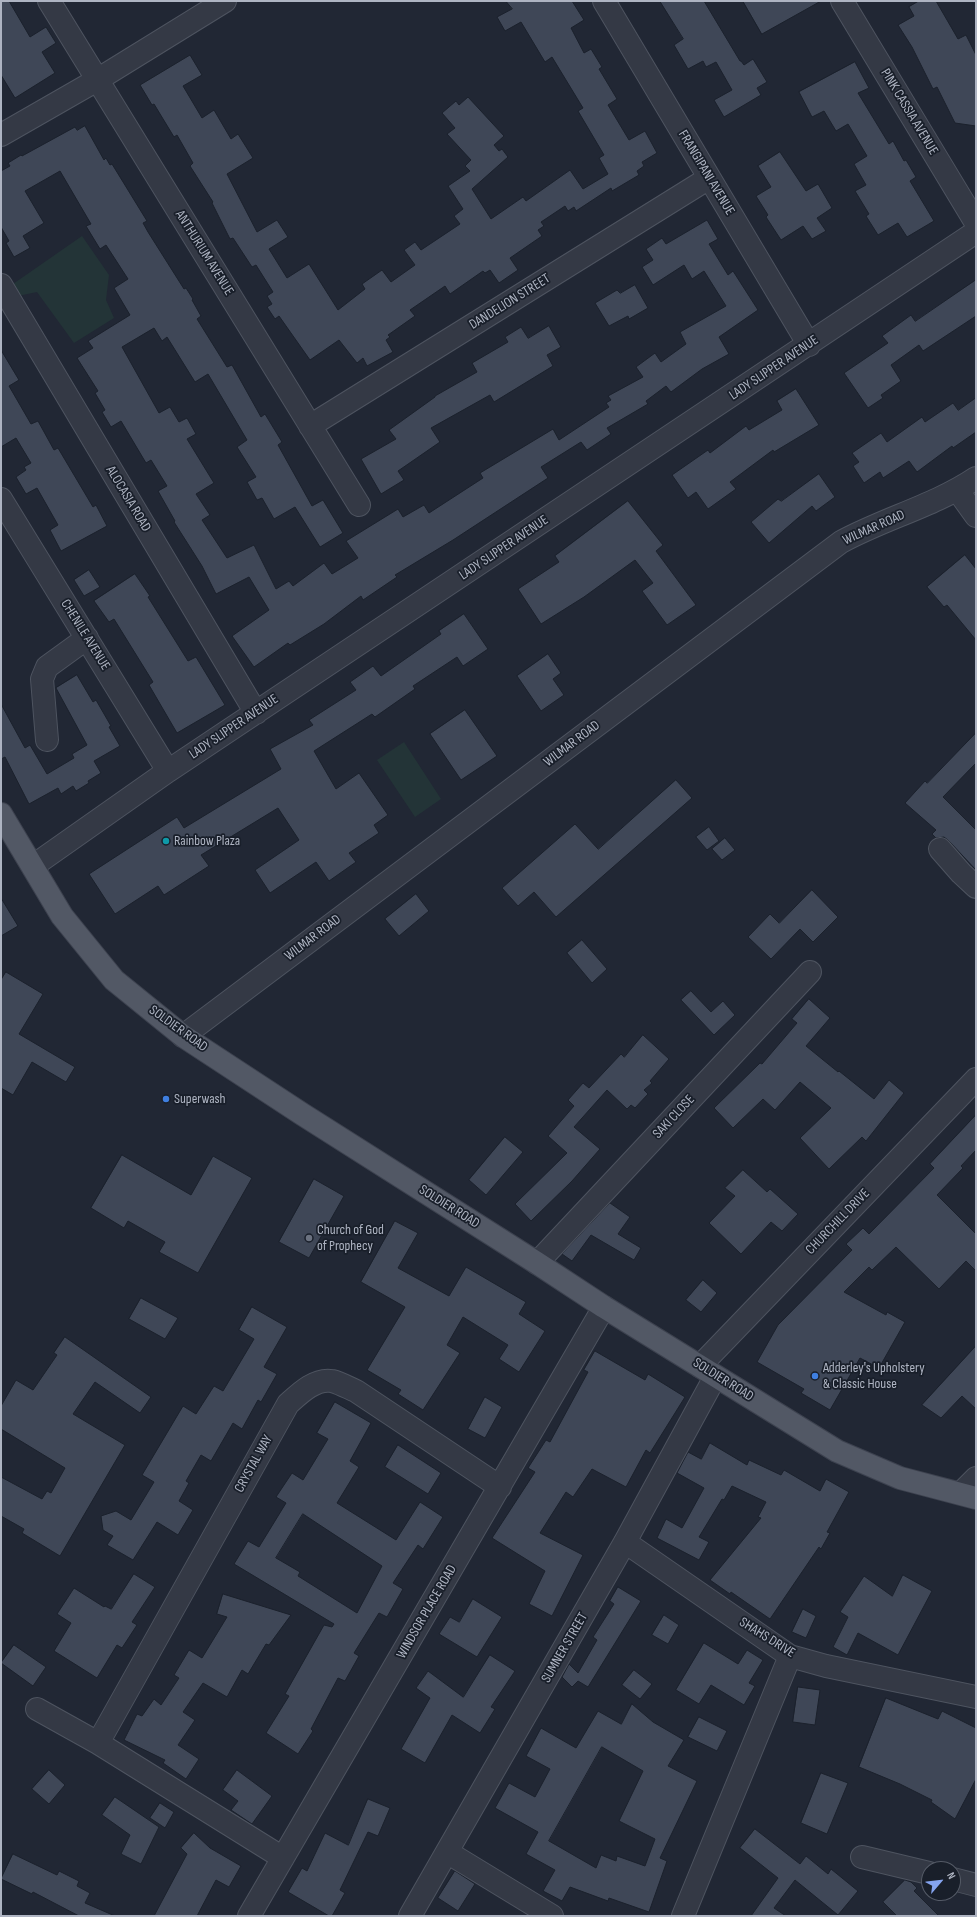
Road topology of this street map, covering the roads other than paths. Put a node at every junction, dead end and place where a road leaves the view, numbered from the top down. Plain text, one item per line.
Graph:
1 (49, 1) edge
2 (225, 1) edge
3 (604, 1) edge
4 (842, 1) edge
5 (97, 80) junction
6 (1, 135) edge
7 (709, 178) junction
8 (976, 223) edge
9 (976, 232) edge
10 (1, 285) edge
11 (809, 345) junction
12 (310, 426) junction
13 (976, 478) edge
14 (958, 491) junction
15 (1, 499) edge
16 (359, 505) dead end
17 (976, 516) edge
18 (86, 638) junction
19 (256, 713) junction
20 (47, 740) dead end
21 (168, 771) junction
22 (1, 814) edge
23 (940, 849) dead end
24 (33, 866) junction
25 (976, 887) edge
26 (810, 972) dead end
27 (183, 1036) junction
28 (976, 1079) edge
29 (537, 1262) junction
30 (604, 1307) junction
31 (708, 1371) junction
32 (976, 1478) edge
33 (500, 1487) junction
34 (968, 1496) edge
35 (625, 1542) junction
36 (790, 1656) junction
37 (976, 1697) edge
38 (37, 1709) dead end
39 (98, 1743) junction
40 (447, 1852) junction
41 (862, 1857) dead end
42 (283, 1858) junction
43 (921, 1871) edge
44 (961, 1881) edge
45 (976, 1885) edge
46 (249, 1916) edge
47 (410, 1916) edge
48 (552, 1916) edge
49 (683, 1916) edge

1 - 5 street, ANTHURIUM AVENUE
2 - 5 street
3 - 7 street, FRANGIPANI AVENUE
4 - 8 street, PINK CASSIA AVENUE
5 - 6 street
5 - 12 street, ANTHURIUM AVENUE
7 - 11 street, FRANGIPANI AVENUE
7 - 12 street, DANDELION STREET
9 - 11 street, LADY SLIPPER AVENUE
10 - 19 street, ALOCASIA ROAD
11 - 19 street, LADY SLIPPER AVENUE
12 - 16 street, ANTHURIUM AVENUE
13 - 14 street, WILMAR ROAD
14 - 17 street
14 - 27 street, WILMAR ROAD
15 - 18 street, CHENILE AVENUE
18 - 20 street
18 - 21 street, CHENILE AVENUE
19 - 21 street, LADY SLIPPER AVENUE
21 - 24 street, LADY SLIPPER AVENUE
22 - 24 main road, SOLDIER ROAD
23 - 25 street
24 - 27 main road, SOLDIER ROAD
26 - 29 street, SAKI CLOSE
27 - 29 main road, SOLDIER ROAD
28 - 31 street, CHURCHILL DRIVE
29 - 30 main road, SOLDIER ROAD
30 - 31 main road, SOLDIER ROAD
30 - 33 street, WINDSOR PLACE ROAD
31 - 34 main road, SOLDIER ROAD
31 - 35 street, SUMNER STREET
32 - 34 street
33 - 39 street, CRYSTAL WAY
33 - 42 street, WINDSOR PLACE ROAD
35 - 36 street, SHAHS DRIVE
35 - 40 street, SUMNER STREET
36 - 37 street, SHAHS DRIVE
36 - 49 street
38 - 39 street
39 - 42 street
40 - 47 street, SUMNER STREET
40 - 48 street
41 - 43 street
42 - 46 street, WINDSOR PLACE ROAD
44 - 45 street

